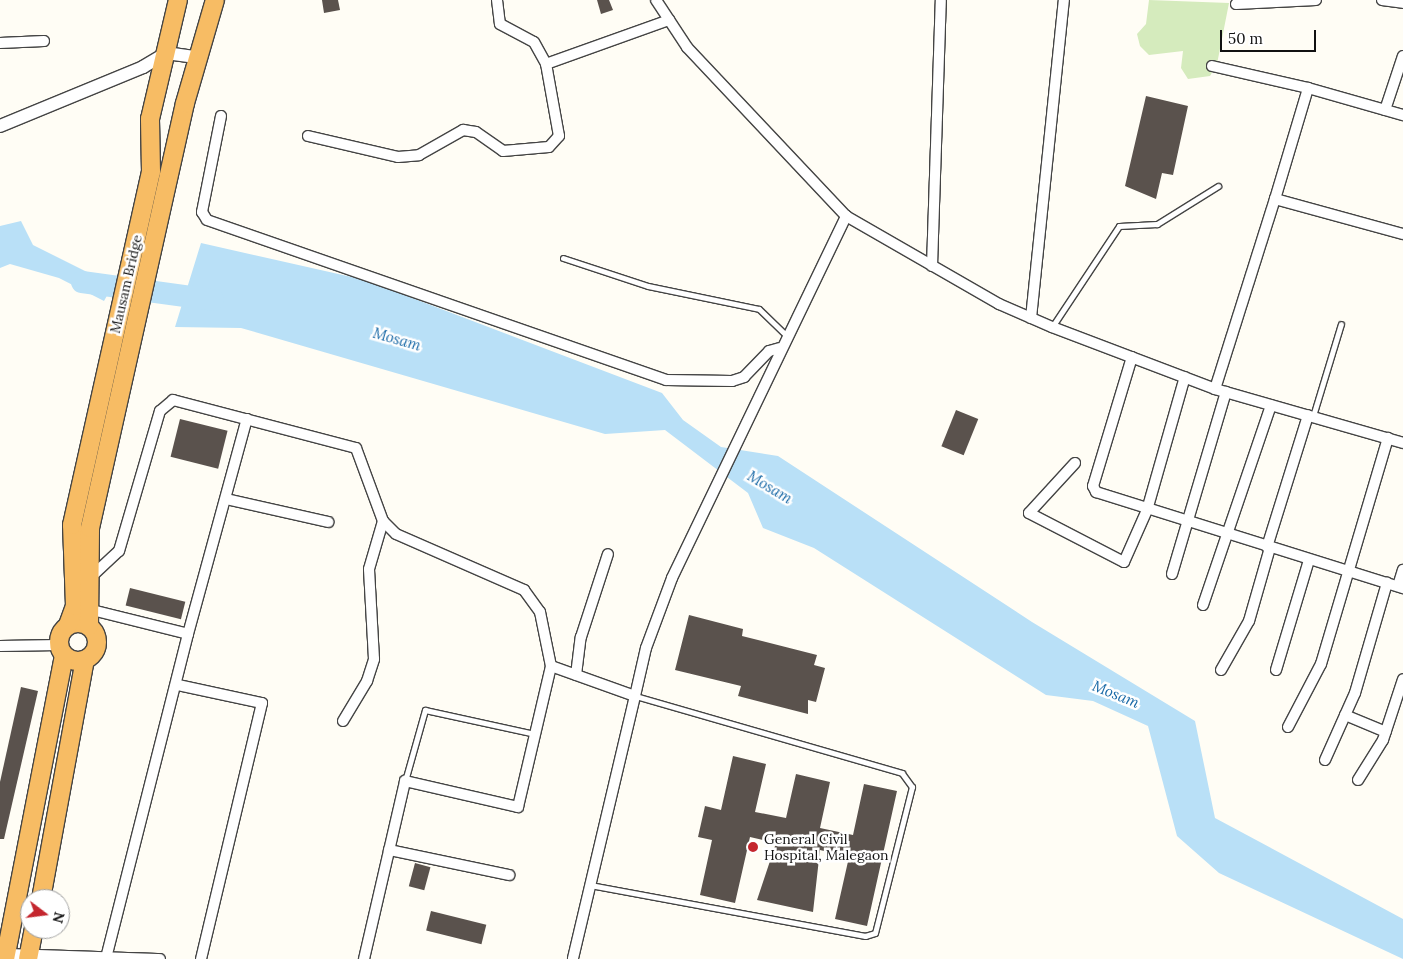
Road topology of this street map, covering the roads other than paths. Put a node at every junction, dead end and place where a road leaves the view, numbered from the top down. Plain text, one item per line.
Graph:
1 (178, 0) edge
2 (215, 0) edge
3 (497, 0) edge
4 (656, 0) edge
5 (941, 0) edge
6 (1064, 0) edge
7 (1316, 0) edge
8 (1382, 0) edge
9 (1403, 3) edge
10 (1236, 4) dead end
11 (669, 20) junction
12 (44, 41) dead end
13 (0, 43) edge
14 (166, 53) junction
15 (1403, 56) edge
16 (196, 57) junction
17 (546, 64) junction
18 (1212, 66) dead end
19 (1308, 88) junction
20 (1385, 110) junction
21 (1403, 115) edge
22 (221, 116) dead end
23 (0, 126) edge
24 (308, 136) dead end
25 (1218, 186) dead end
26 (1275, 199) junction
27 (846, 216) junction
28 (1403, 234) edge
29 (564, 258) dead end
30 (932, 266) junction
31 (1031, 318) junction
32 (1341, 324) dead end
33 (1052, 327) junction
34 (786, 335) junction
35 (780, 348) junction
36 (1132, 357) junction
37 (1185, 377) junction
38 (1215, 389) junction
39 (1226, 392) junction
40 (1271, 405) junction
41 (1310, 416) junction
42 (248, 419) junction
43 (1388, 438) junction
44 (1403, 443) edge
45 (1075, 463) dead end
46 (226, 499) junction
47 (1146, 510) junction
48 (384, 521) junction
49 (328, 522) dead end
50 (1189, 522) junction
51 (1228, 535) junction
52 (1269, 547) junction
53 (608, 554) dead end
54 (1309, 560) junction
55 (1403, 570) edge
56 (1349, 571) junction
57 (1172, 574) dead end
58 (93, 575) junction
59 (1387, 583) junction
60 (1400, 587) edge
61 (1203, 605) dead end
62 (91, 618) junction
63 (68, 625) junction
64 (188, 634) junction
65 (0, 646) edge
66 (61, 651) junction
67 (85, 660) junction
68 (551, 666) junction
69 (1221, 670) dead end
70 (1276, 670) dead end
71 (576, 675) junction
72 (1403, 679) edge
73 (178, 685) junction
74 (635, 696) junction
75 (1345, 715) junction
76 (343, 721) dead end
77 (1288, 726) dead end
78 (1386, 732) junction
79 (536, 735) junction
80 (1325, 760) dead end
81 (1358, 780) dead end
82 (405, 781) junction
83 (389, 850) junction
84 (509, 875) dead end
85 (590, 885) junction
86 (43, 889) edge
87 (32, 939) edge
88 (6, 957) edge
89 (106, 957) junction
90 (28, 958) edge
91 (160, 959) edge
92 (201, 959) edge
93 (364, 959) edge
94 (573, 959) edge

1 - 14 highway, Mausam Bridge
2 - 16 highway
3 - 17 street
4 - 11 street
5 - 30 street
6 - 31 street
7 - 10 street
8 - 9 street
11 - 17 street
11 - 27 street
12 - 13 street
14 - 16 street
14 - 23 street
14 - 63 highway, Mausam Bridge
15 - 20 street
16 - 58 highway
17 - 24 street
18 - 19 street
19 - 20 street
19 - 26 street
20 - 21 street
22 - 35 street
25 - 33 lane
26 - 28 street
26 - 38 street
27 - 30 street
27 - 34 street
29 - 34 lane
30 - 31 street
31 - 33 street
32 - 41 lane
33 - 36 street
34 - 35 street
35 - 74 street
36 - 37 street
36 - 47 street
37 - 38 street
37 - 47 street
38 - 39 street
39 - 40 street
39 - 50 street
40 - 41 street
40 - 51 street
41 - 43 street
41 - 52 street
42 - 46 street
42 - 48 street
42 - 58 street
43 - 44 street
43 - 56 street
45 - 47 street
46 - 49 street
46 - 64 street
47 - 50 street
48 - 68 street
48 - 76 street
50 - 51 street
50 - 57 street
51 - 52 street
51 - 61 street
52 - 54 street
52 - 69 street
53 - 71 street
54 - 56 street
54 - 70 street
55 - 60 street
56 - 59 street
56 - 77 street
58 - 62 highway
59 - 60 street
59 - 75 street
62 - 63 highway
62 - 64 street
62 - 67 highway
63 - 66 highway, Mausam Bridge
64 - 73 street
65 - 66 street
66 - 67 highway
66 - 88 highway, Mausam Bridge
67 - 86 highway
68 - 71 street
68 - 79 street
71 - 74 street
72 - 78 street
73 - 89 street
73 - 92 street
74 - 85 street
74 - 85 lane
75 - 78 street
75 - 80 street
78 - 81 street
79 - 82 lane
79 - 82 street
82 - 83 street
83 - 84 street
83 - 93 street
85 - 94 street
87 - 90 highway
88 - 90 street
89 - 90 street
89 - 91 street

